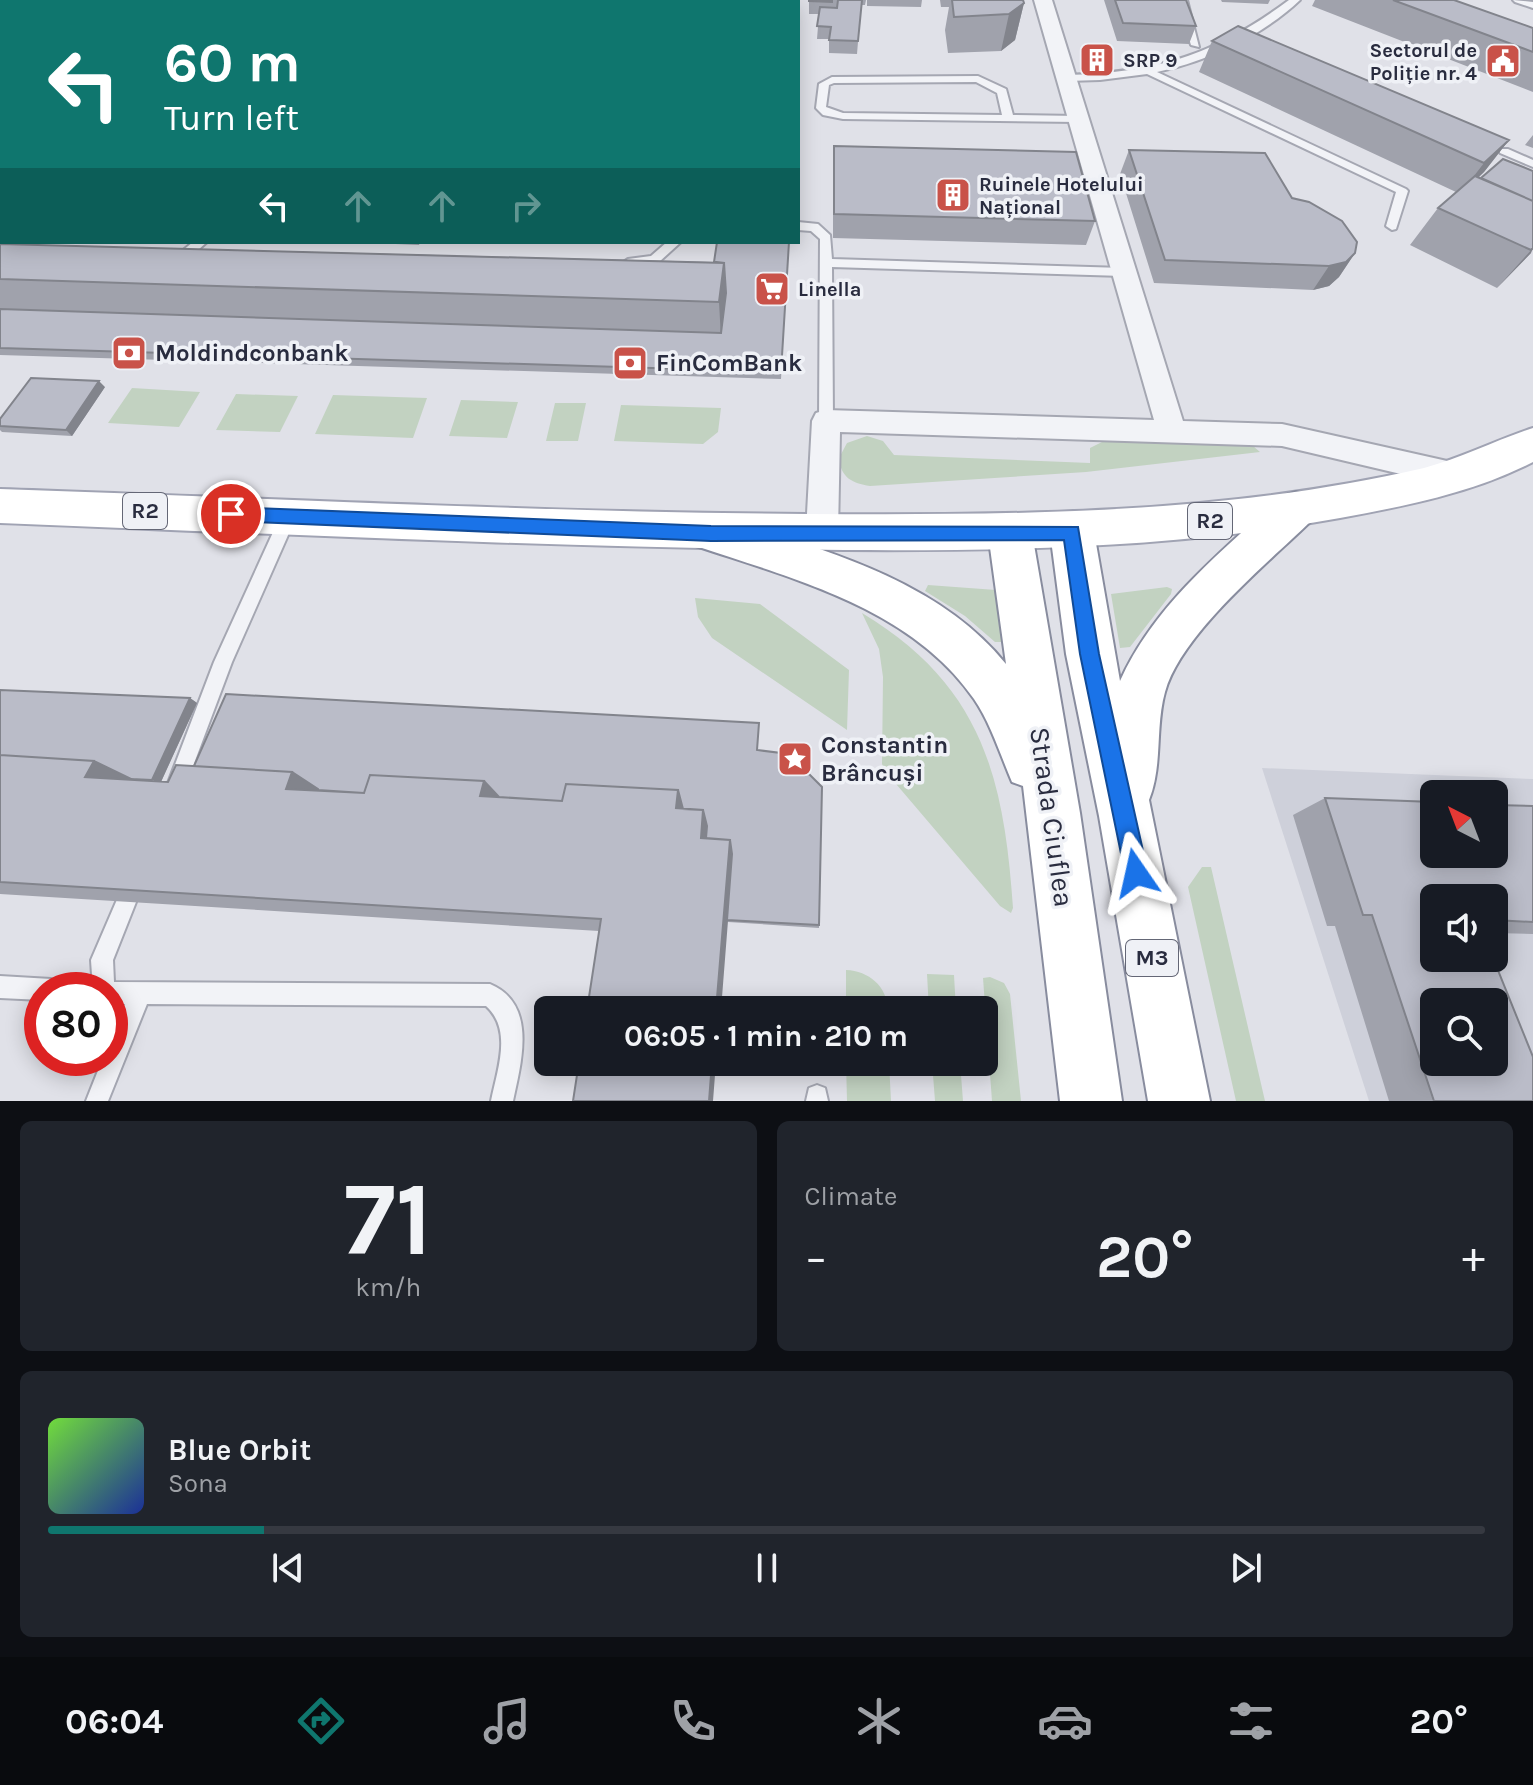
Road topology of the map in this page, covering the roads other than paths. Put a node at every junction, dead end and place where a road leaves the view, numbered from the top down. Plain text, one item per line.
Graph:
1 (1043, 0) edge
2 (1182, 0) edge
3 (1295, 0) edge
4 (1518, 0) edge
5 (1533, 5) edge
6 (1196, 45) edge
7 (1151, 73) junction
8 (1067, 78) junction
9 (1008, 118) junction
10 (1078, 119) junction
11 (1504, 151) dead end
12 (1533, 164) edge
13 (800, 226) edge
14 (1392, 226) dead end
15 (198, 244) edge
16 (673, 244) edge
17 (171, 254) edge
18 (186, 254) junction
19 (218, 255) edge
20 (618, 263) edge
21 (826, 263) junction
22 (1123, 272) junction
23 (826, 421) junction
24 (1172, 432) junction
25 (1533, 444) edge
26 (1456, 475) junction
27 (0, 506) edge
28 (1296, 509) junction
29 (289, 516) junction
30 (822, 532) junction
31 (1072, 532) junction
32 (711, 533) junction
33 (1010, 533) junction
34 (170, 800) edge
35 (1053, 813) junction
36 (1126, 816) junction
37 (126, 902) edge
38 (103, 972) edge
39 (0, 987) edge
40 (24, 988) edge
41 (128, 994) edge
42 (140, 994) junction
43 (97, 1101) edge
44 (502, 1101) edge
45 (1091, 1101) edge
46 (1179, 1101) edge

1 - 8 street
2 - 6 lane
3 - 7 lane
4 - 5 lane
7 - 8 lane
7 - 14 lane
8 - 10 street
9 - 9 lane
9 - 10 lane
10 - 22 street
11 - 12 lane
13 - 21 lane
15 - 18 lane
16 - 20 lane
17 - 18 lane
18 - 19 lane
21 - 22 lane
21 - 23 lane
22 - 24 street
23 - 24 street
23 - 30 street
24 - 26 street
25 - 26 main road, R2
26 - 28 main road, R2
27 - 29 main road, R2
28 - 31 main road, R2
28 - 36 main road
29 - 32 main road, R2
29 - 34 lane
30 - 32 main road, R2
30 - 33 main road, R2
31 - 33 main road, R2
31 - 36 main road, M3
32 - 35 main road
33 - 35 main road, Strada Ciuflea
35 - 45 main road, Strada Ciuflea
36 - 46 main road, M3
37 - 38 lane
39 - 40 lane
41 - 42 lane
42 - 43 lane
42 - 44 lane

